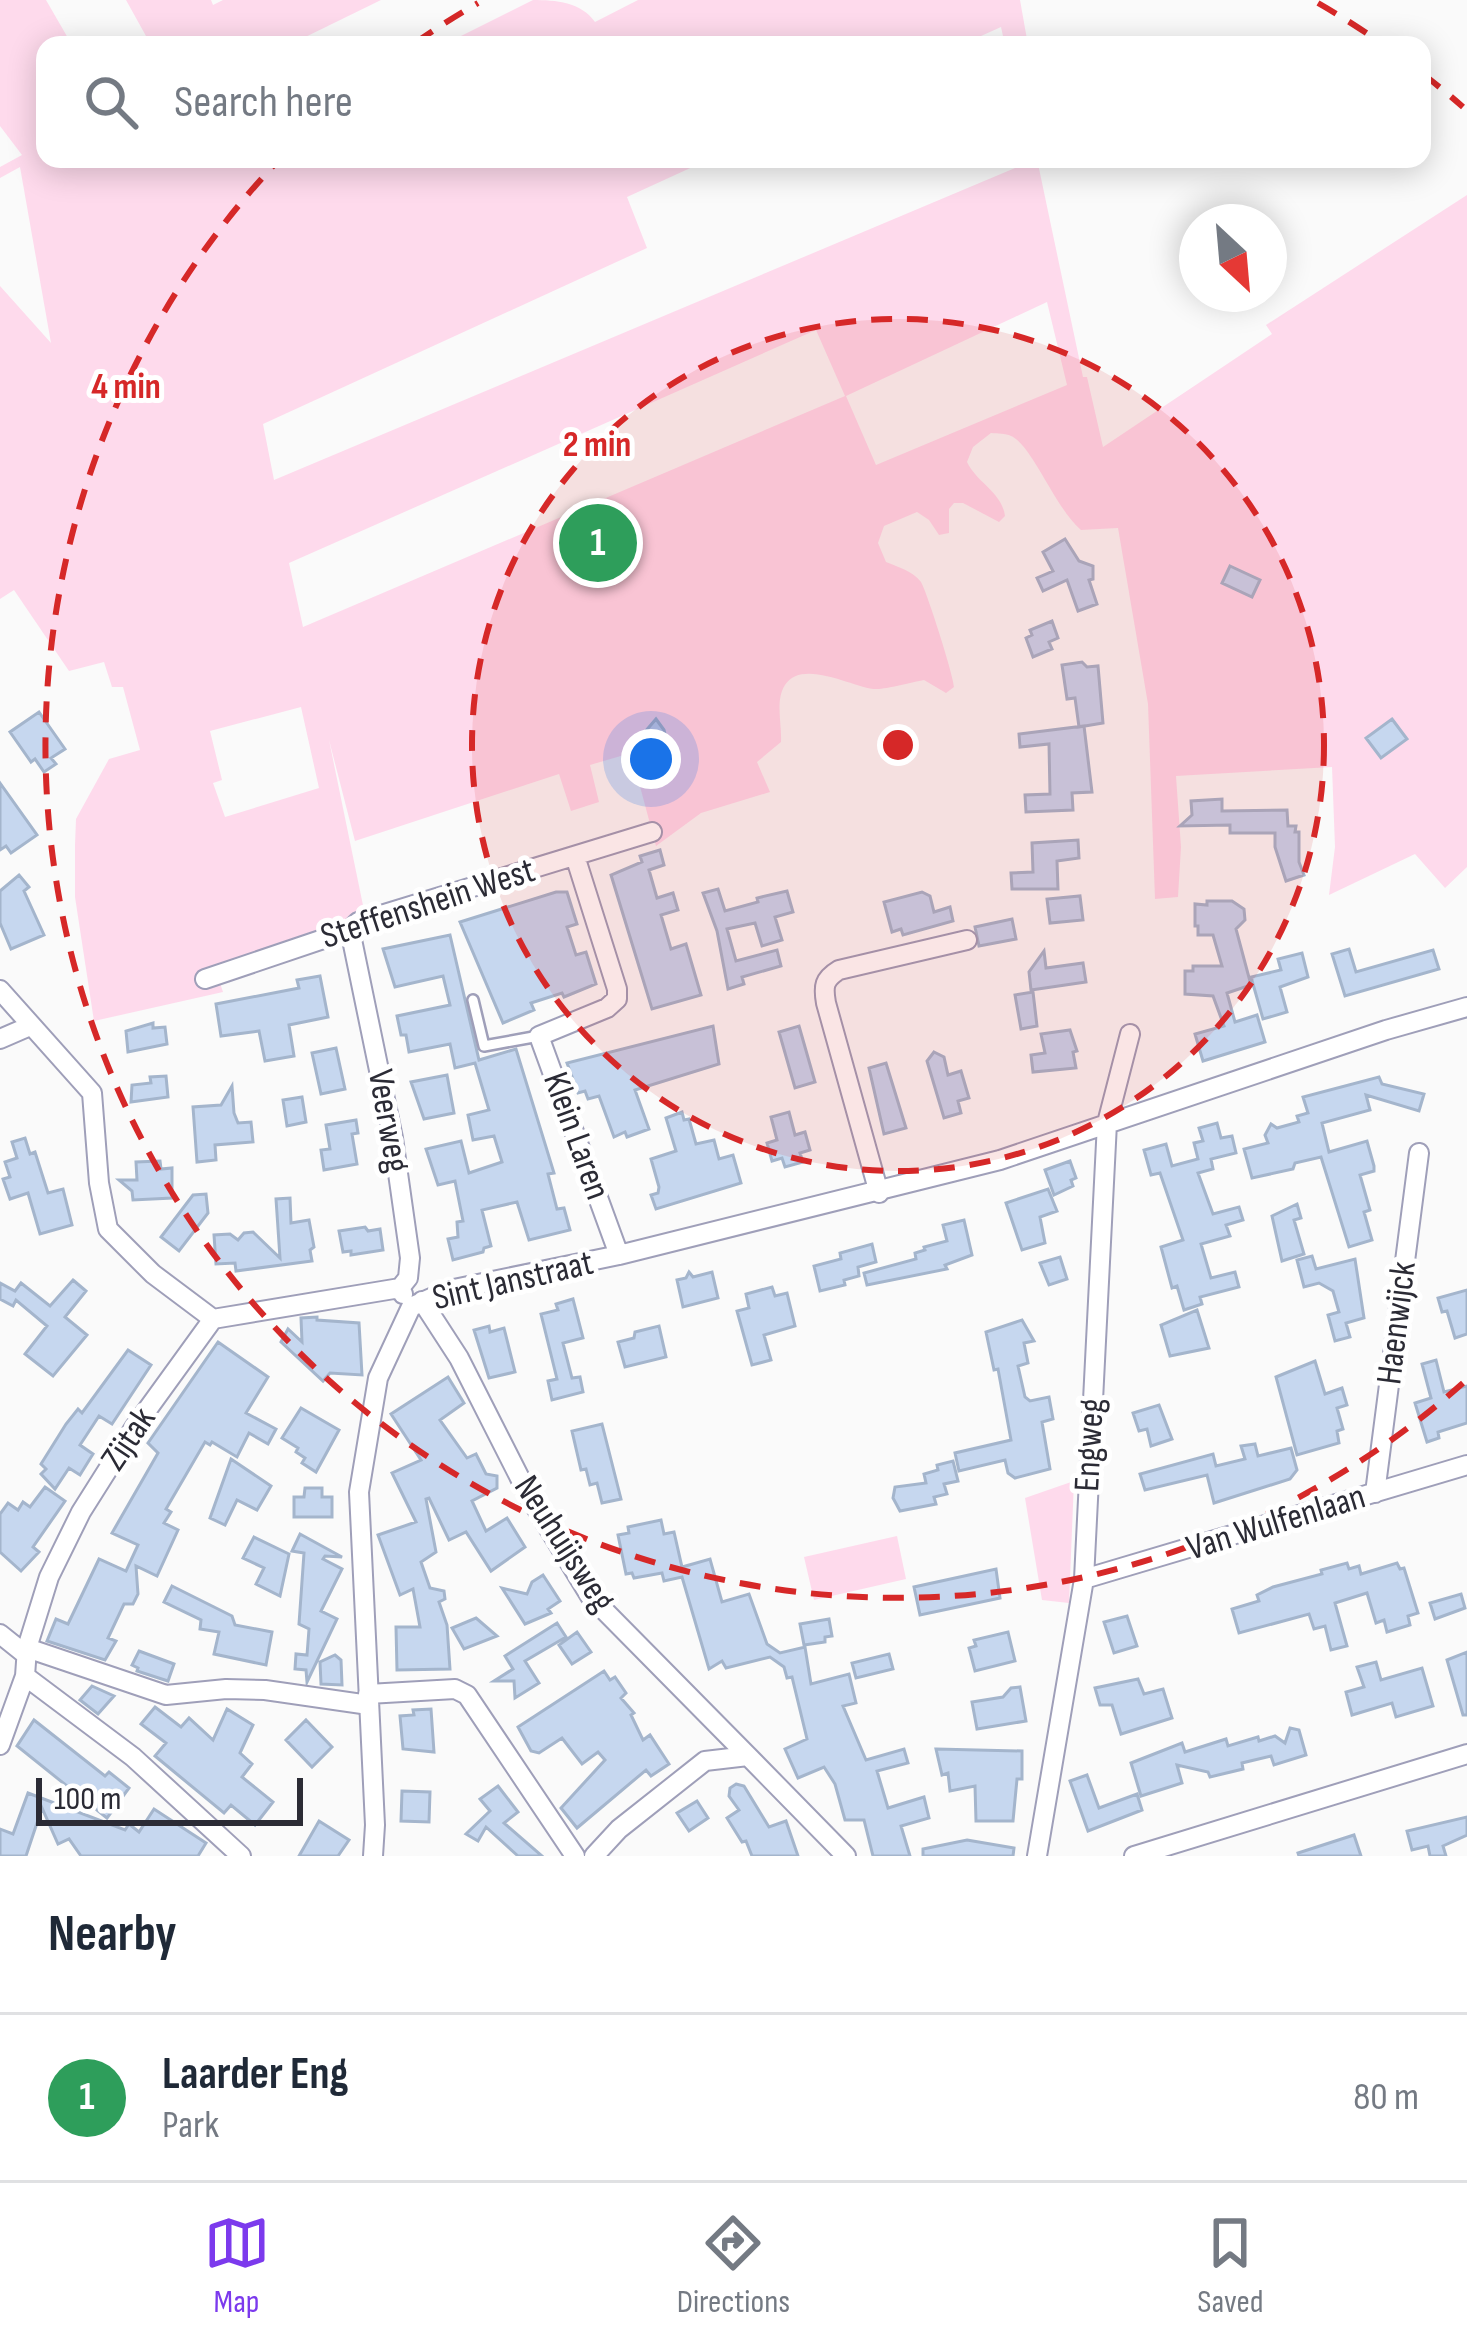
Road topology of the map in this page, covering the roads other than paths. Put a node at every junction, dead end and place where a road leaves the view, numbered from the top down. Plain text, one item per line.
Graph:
1 (652, 832) dead end
2 (575, 856) junction
3 (354, 920) junction
4 (967, 940) dead end
5 (205, 979) dead end
6 (0, 990) edge
7 (473, 1000) dead end
8 (1467, 1007) edge
9 (30, 1026) junction
10 (1130, 1034) dead end
11 (539, 1036) junction
12 (0, 1039) edge
13 (1107, 1123) junction
14 (1419, 1153) dead end
15 (879, 1192) junction
16 (619, 1256) junction
17 (400, 1288) junction
18 (417, 1304) junction
19 (213, 1319) junction
20 (1467, 1465) edge
21 (1375, 1493) junction
22 (1084, 1580) junction
23 (0, 1634) edge
24 (26, 1651) junction
25 (25, 1676) junction
26 (369, 1700) junction
27 (710, 1718) junction
28 (0, 1745) edge
29 (1467, 1754) edge
30 (748, 1756) junction
31 (705, 1761) junction
32 (1140, 1855) edge
33 (241, 1856) edge
34 (373, 1856) edge
35 (574, 1856) edge
36 (594, 1856) edge
37 (846, 1856) edge
38 (1037, 1856) edge

1 - 2 street, Steffenshein West
2 - 3 street, Steffenshein West
2 - 11 street, Klein Laren
3 - 5 street, Steffenshein West
3 - 17 street, Veerweg
4 - 15 street
6 - 9 street
7 - 11 lane
8 - 13 street, Sint Janstraat
9 - 12 street
9 - 19 street
10 - 13 street, Engweg
11 - 16 street, Klein Laren
13 - 15 street, Sint Janstraat
13 - 22 street, Engweg
14 - 21 street, Haenwijck
15 - 16 street, Sint Janstraat
16 - 18 street, Sint Janstraat
17 - 18 street
17 - 19 street
18 - 26 street, Sint Janstraat
18 - 27 street, Neuhuijsweg
19 - 24 street, Zijtak
20 - 21 street, Van Wulfenlaan
21 - 22 street, Van Wulfenlaan
22 - 38 street, Engweg
23 - 24 street
24 - 25 street, Zijtak
24 - 26 street
25 - 28 street, Zijtak
25 - 33 street
26 - 34 street, Sint Janstraat
26 - 35 street
27 - 30 street, Neuhuijsweg
27 - 31 street
29 - 32 street
30 - 31 street
30 - 37 street, Neuhuijsweg
31 - 36 street

